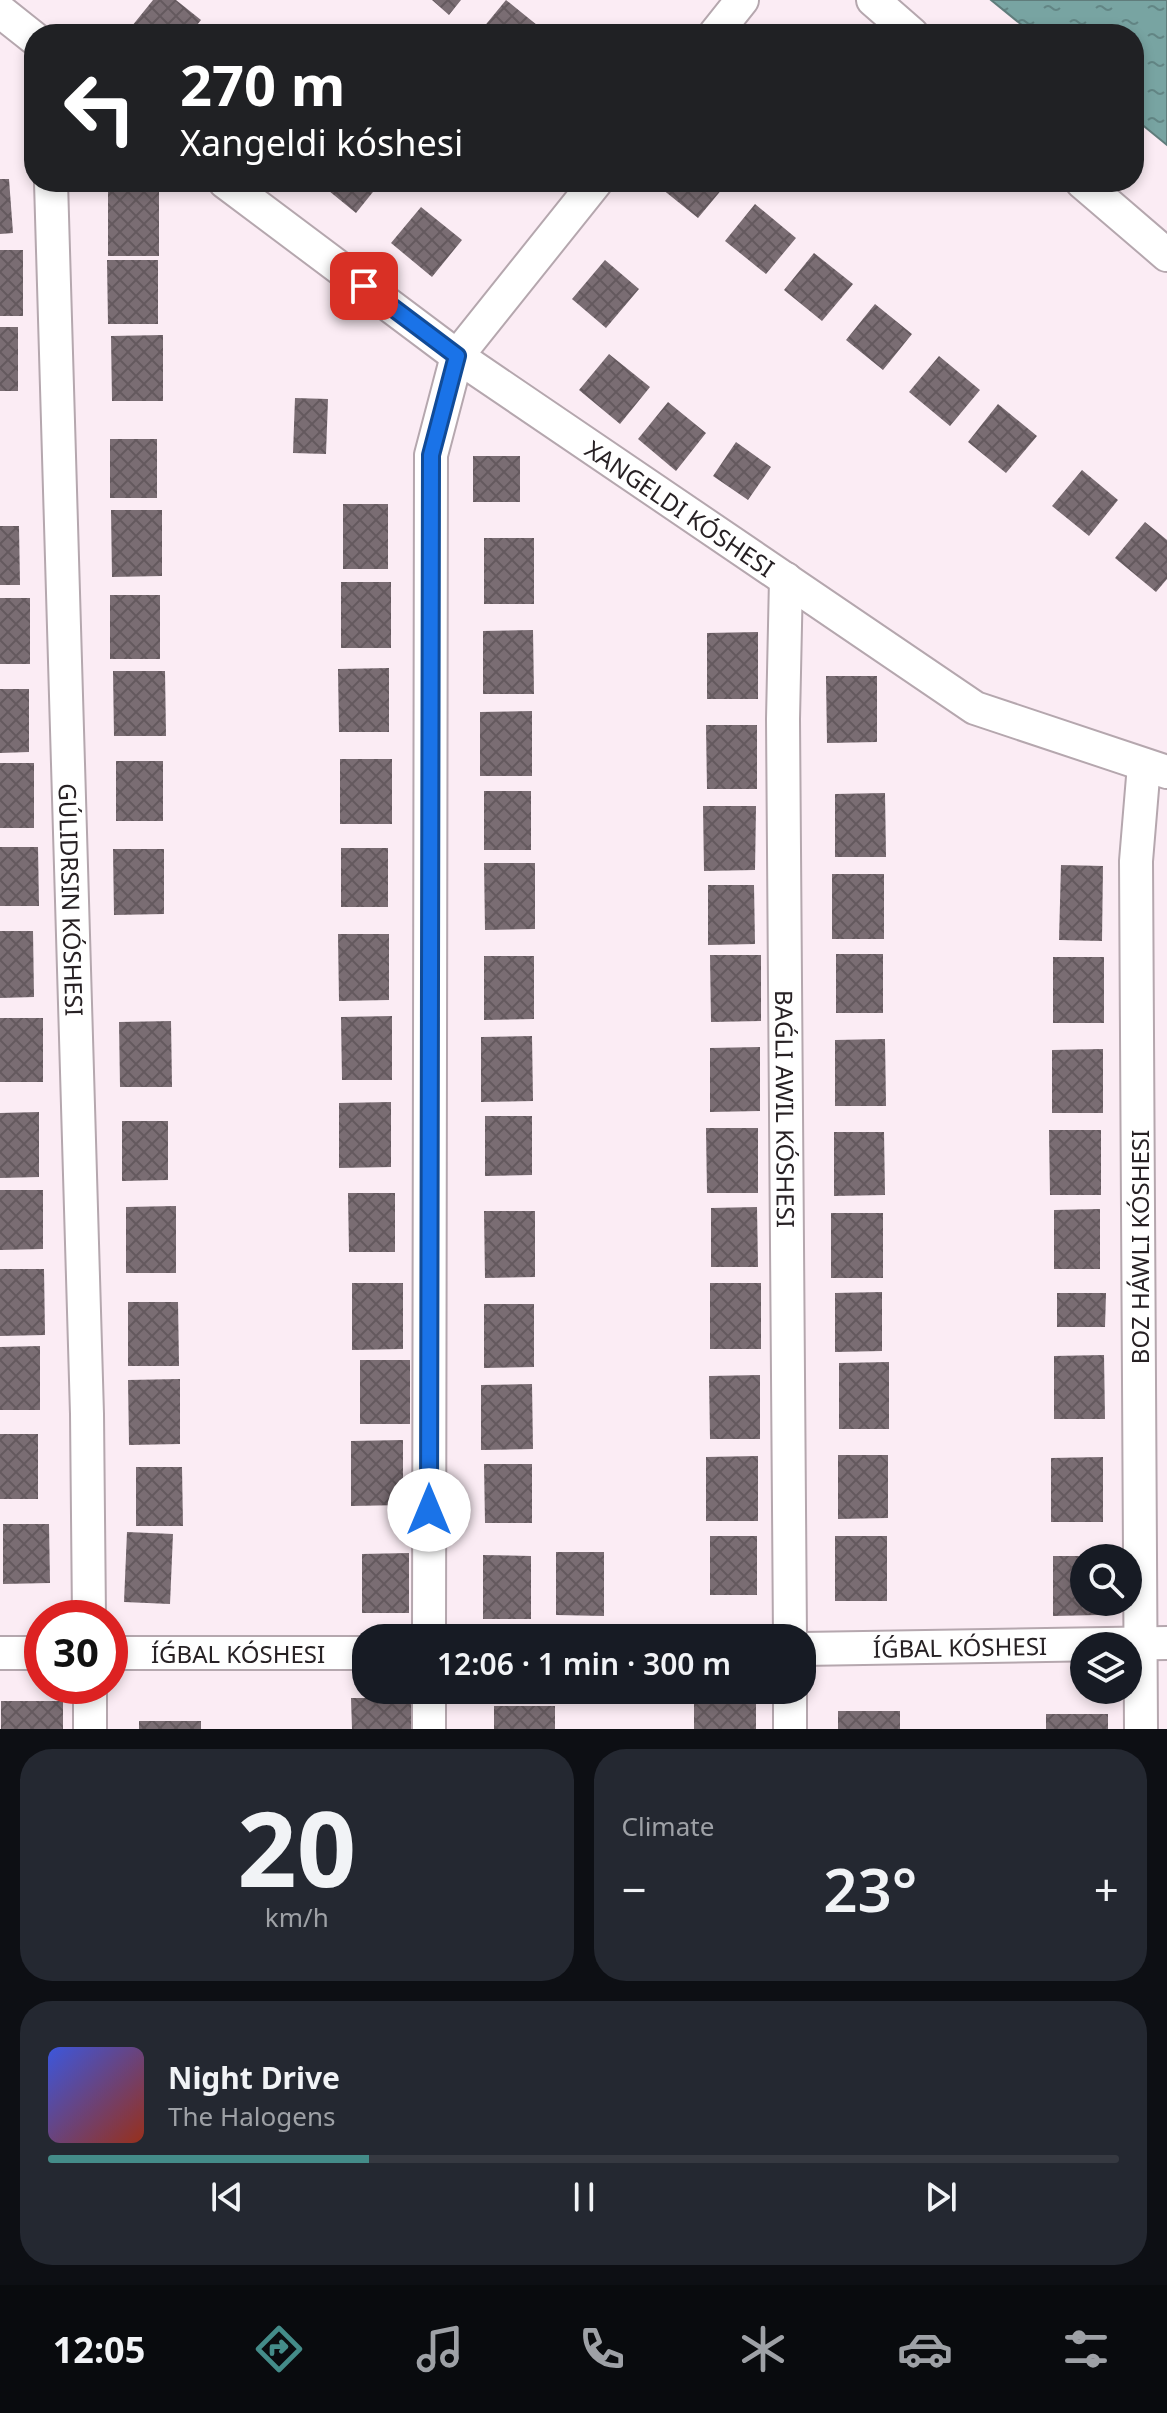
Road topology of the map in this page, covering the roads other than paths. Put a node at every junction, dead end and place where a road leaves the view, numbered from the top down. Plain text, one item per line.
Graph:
1 (742, 0) edge
2 (873, 0) edge
3 (0, 11) edge
4 (723, 24) edge
5 (901, 24) edge
6 (24, 30) edge
7 (51, 192) edge
8 (238, 192) edge
9 (588, 192) edge
10 (1094, 192) edge
11 (1167, 255) edge
12 (457, 356) junction
13 (786, 579) junction
14 (1156, 768) edge
15 (89, 1600) edge
16 (429, 1624) edge
17 (790, 1624) edge
18 (1154, 1643) edge
19 (816, 1649) edge
20 (0, 1653) edge
21 (24, 1653) edge
22 (128, 1653) edge
23 (352, 1653) edge
24 (90, 1704) edge
25 (429, 1704) edge
26 (790, 1704) edge
27 (90, 1729) edge
28 (429, 1729) edge
29 (790, 1729) edge
30 (1141, 1729) edge

1 - 4 street
2 - 5 street
3 - 6 street
7 - 15 street, GÚLIDRSIN KÓSHESI
8 - 12 street, XANGELDI KÓSHESI
9 - 12 street
10 - 11 street
12 - 13 street, XANGELDI KÓSHESI
12 - 16 street
13 - 14 street, XANGELDI KÓSHESI
13 - 17 street
14 - 18 street, BOZ HÁWLI KÓSHESI
18 - 19 street, ÍǴBAL KÓSHESI
18 - 30 street, BOZ HÁWLI KÓSHESI
20 - 21 street
22 - 23 street, ÍǴBAL KÓSHESI
24 - 27 street
25 - 28 street
26 - 29 street

